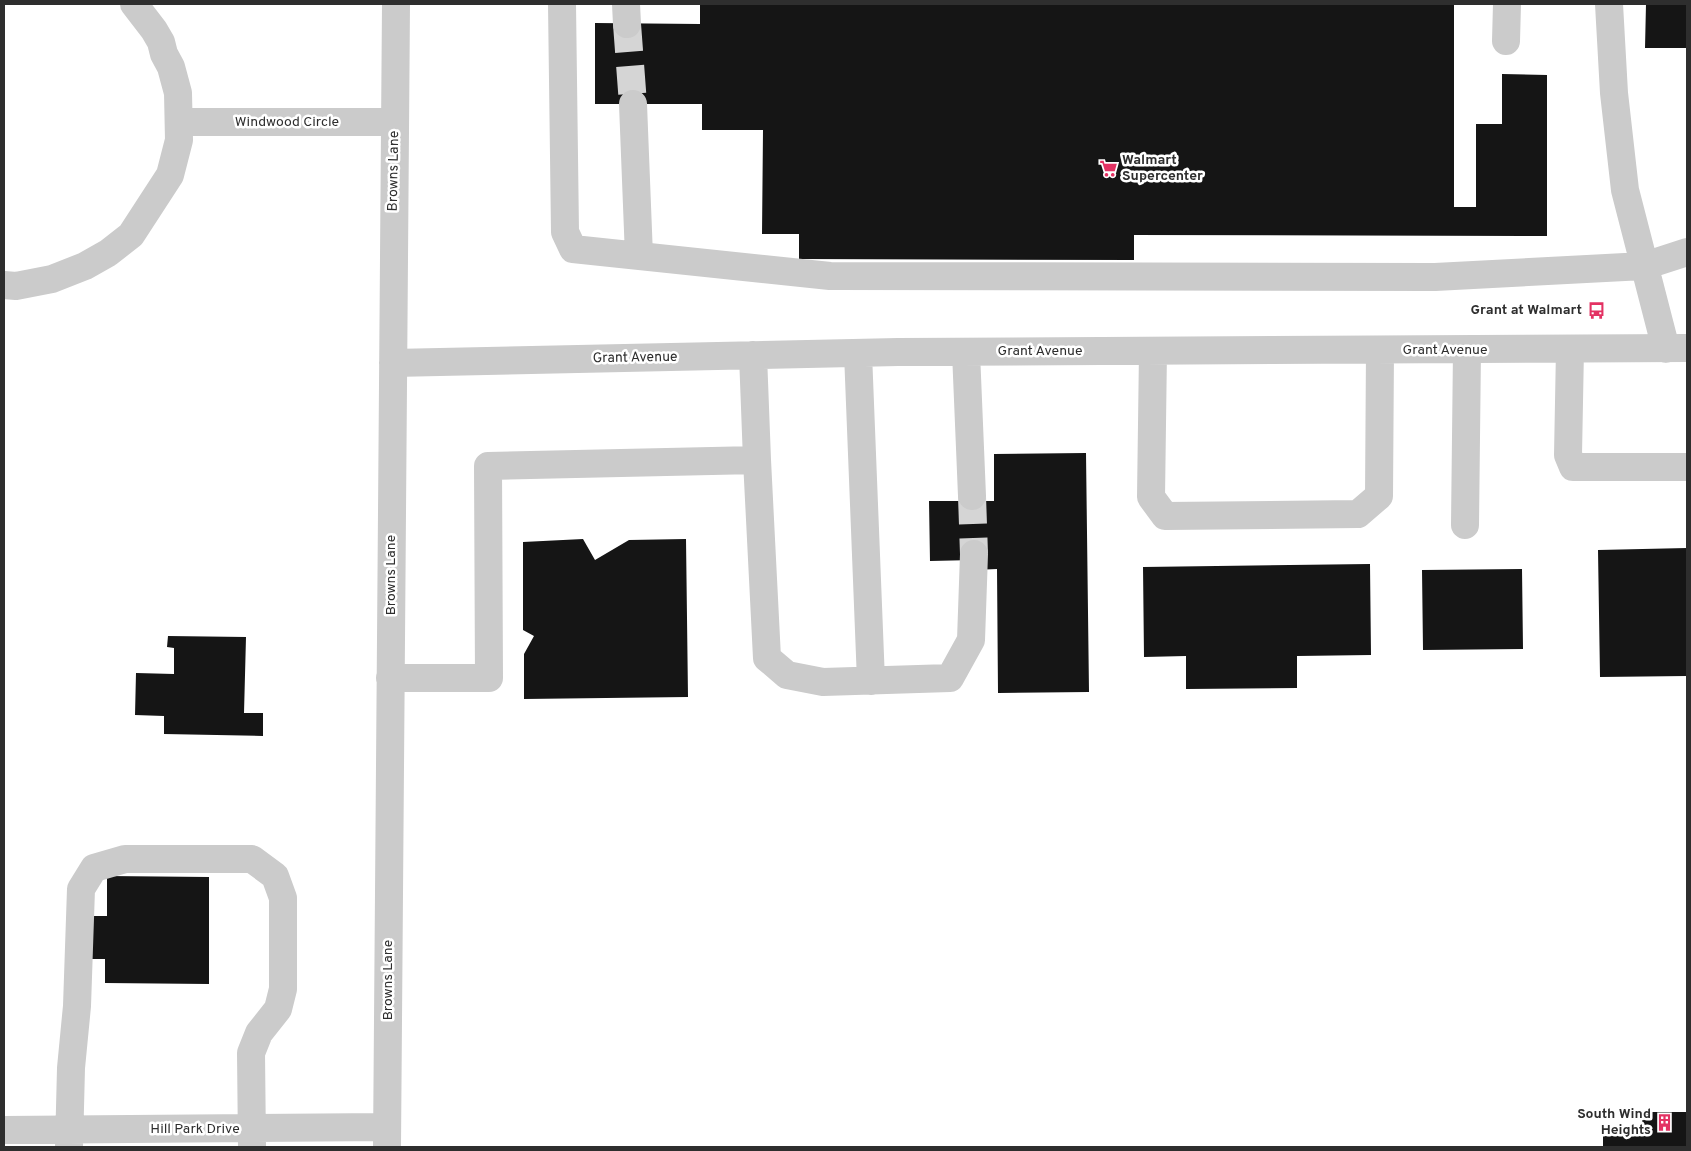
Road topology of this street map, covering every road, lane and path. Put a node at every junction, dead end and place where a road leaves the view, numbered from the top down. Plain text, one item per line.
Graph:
1 (134, 4) edge
2 (396, 4) edge
3 (562, 4) edge
4 (1507, 4) edge
5 (1609, 4) edge
6 (1506, 41) dead end
7 (633, 104) tunnel mouth
8 (179, 122) junction
9 (395, 122) junction
10 (1687, 252) edge
11 (639, 256) junction
12 (1644, 266) junction
13 (4, 285) edge
14 (1570, 349) junction
15 (1677, 349) edge
16 (1380, 350) junction
17 (1467, 350) junction
18 (1153, 351) junction
19 (966, 352) junction
20 (858, 353) junction
21 (753, 355) junction
22 (393, 363) junction
23 (757, 460) junction
24 (1687, 467) edge
25 (972, 496) tunnel mouth
26 (1466, 525) dead end
27 (974, 554) tunnel mouth
28 (390, 678) junction
29 (871, 680) junction
30 (4, 1130) edge
31 (387, 1137) edge
32 (70, 1138) edge
33 (251, 1138) edge

1 - 8 street
2 - 9 street, Browns Lane
3 - 11 street
4 - 6 street
5 - 12 street
7 - 11 street
8 - 9 street, Windwood Circle
8 - 13 street
9 - 22 street, Browns Lane
10 - 12 street
11 - 12 street
12 - 15 street
14 - 15 street, Grant Avenue
14 - 17 street, Grant Avenue
14 - 24 street
16 - 17 street, Grant Avenue
16 - 18 street, Grant Avenue
16 - 18 street
17 - 26 street
18 - 19 street, Grant Avenue
19 - 20 street, Grant Avenue
19 - 25 street
20 - 21 street, Grant Avenue
20 - 29 street
21 - 22 street, Grant Avenue
21 - 23 street
22 - 28 street, Browns Lane
23 - 28 street
23 - 29 street
27 - 29 street
28 - 31 street, Browns Lane
30 - 32 street, Hill Park Drive
31 - 33 street, Hill Park Drive
32 - 33 street, Hill Park Drive
32 - 33 street

